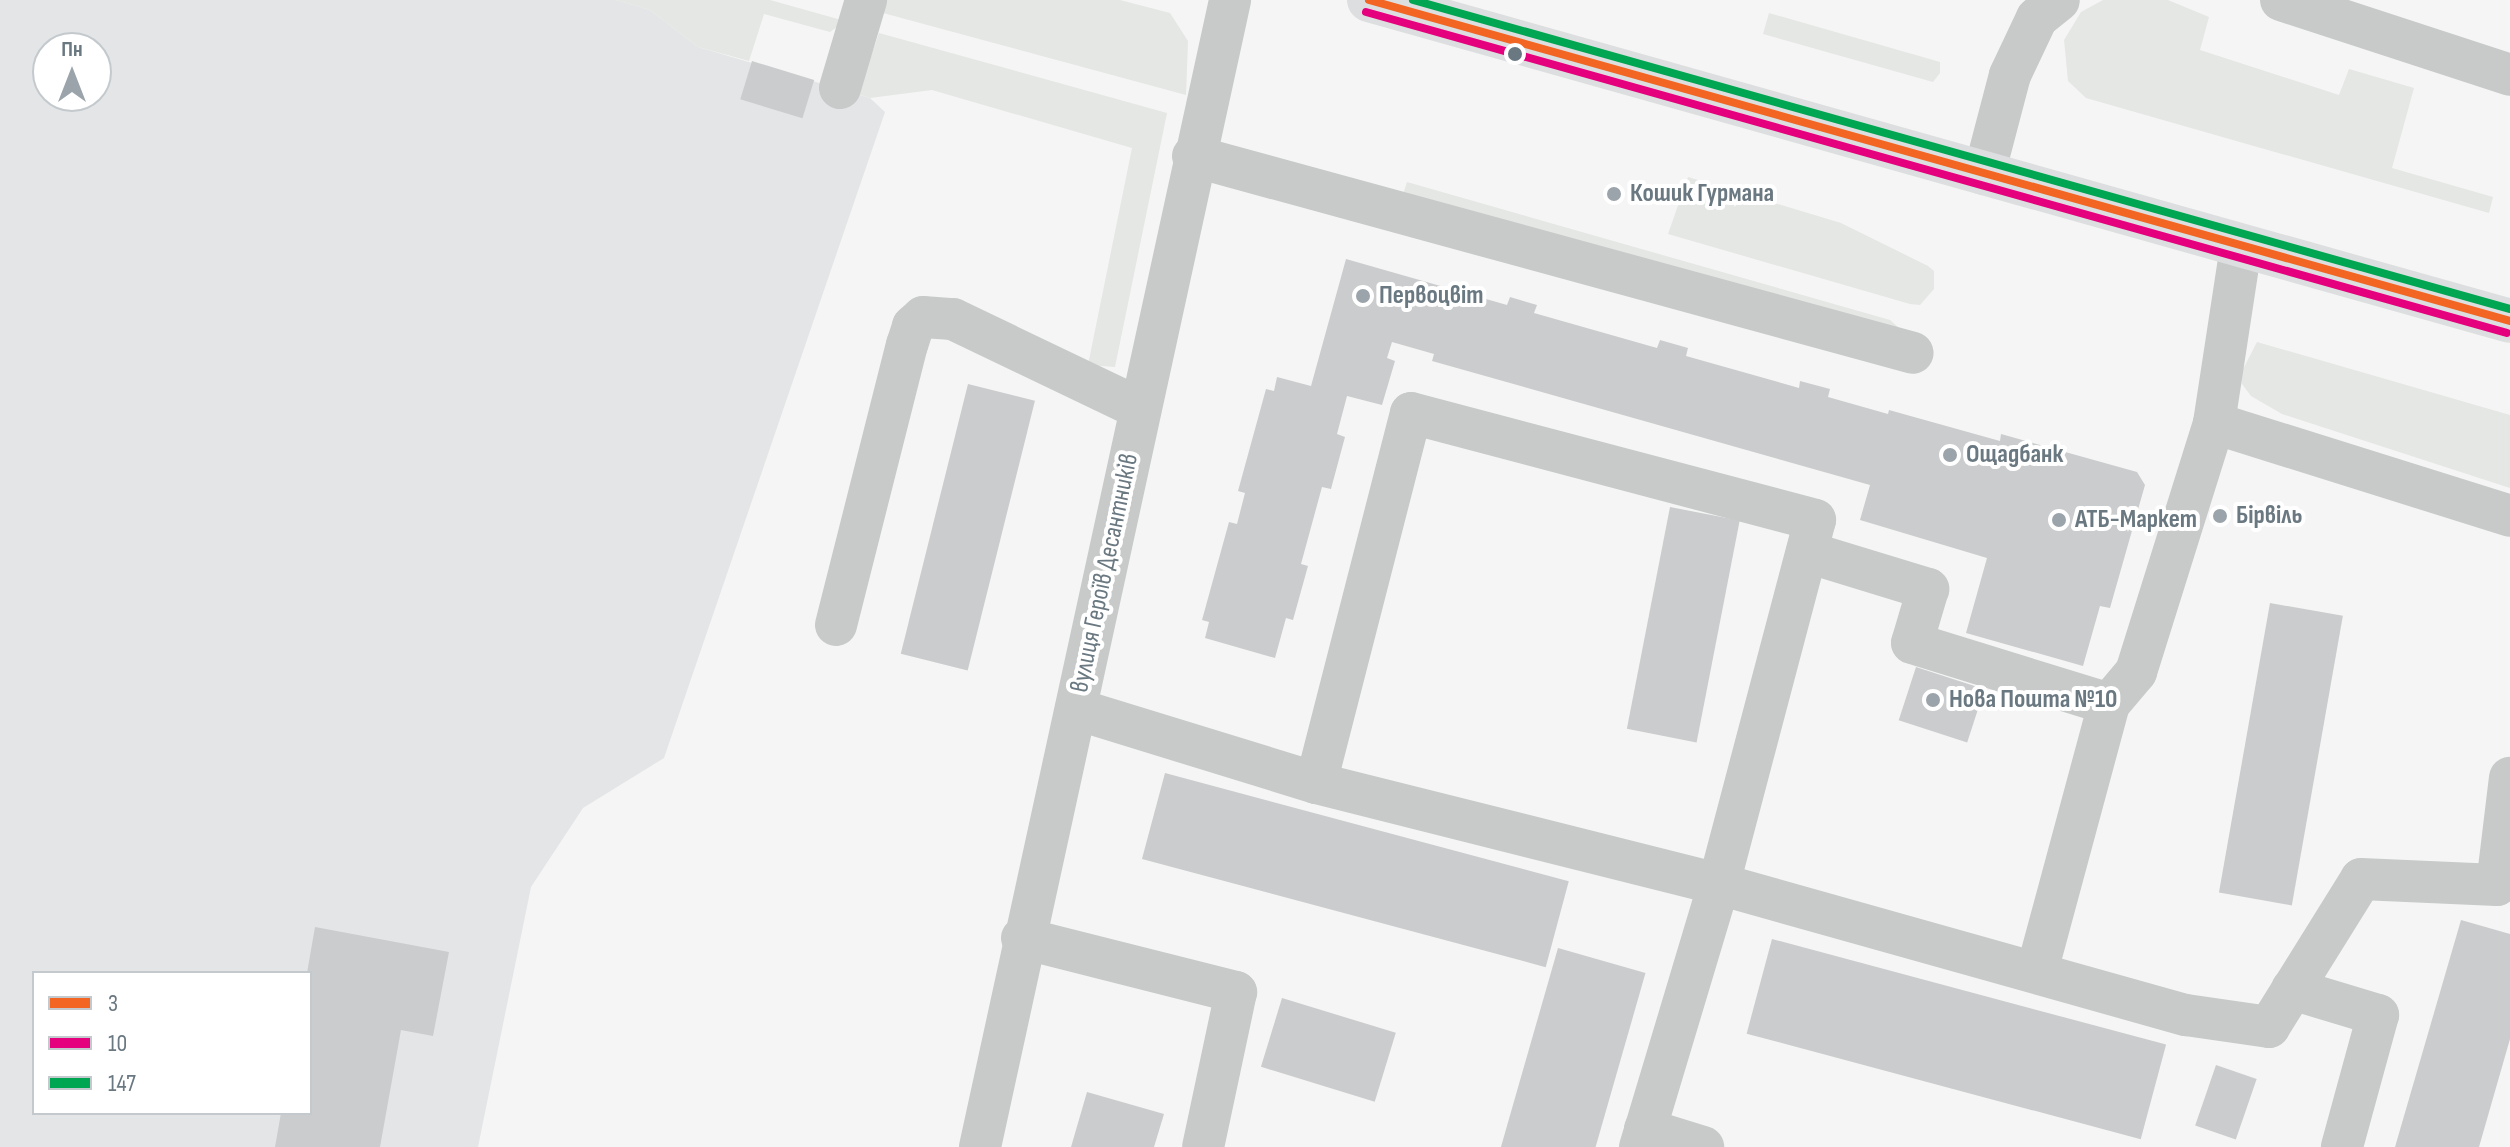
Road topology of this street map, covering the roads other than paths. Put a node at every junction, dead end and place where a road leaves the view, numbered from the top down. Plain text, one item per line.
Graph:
1 (866, 0) edge
2 (1230, 0) edge
3 (1369, 0) edge
4 (2059, 0) edge
5 (2281, 0) edge
6 (2510, 75) edge
7 (840, 88) dead end
8 (1193, 156) junction
9 (1984, 174) junction
10 (2241, 246) junction
11 (2510, 321) edge
12 (1913, 353) dead end
13 (2212, 403) junction
14 (1139, 408) junction
15 (2510, 516) edge
16 (1807, 552) junction
17 (836, 625) dead end
18 (2109, 704) junction
19 (1076, 709) junction
20 (2510, 778) edge
21 (1316, 783) junction
22 (1719, 884) junction
23 (1022, 938) junction
24 (2037, 971) junction
25 (2292, 989) junction
26 (1642, 1138) edge
27 (980, 1147) edge
28 (1203, 1147) edge
29 (1703, 1147) edge
30 (2342, 1147) edge

1 - 7 street
2 - 8 street, вулиця Героїв Десантників
3 - 9 main road
4 - 9 street
5 - 6 street
8 - 12 street
8 - 14 street, вулиця Героїв Десантників
9 - 10 main road
10 - 11 main road
10 - 13 street
13 - 15 street
13 - 18 street
14 - 17 street
14 - 19 street, вулиця Героїв Десантників
16 - 18 street
16 - 21 street
16 - 22 street
18 - 24 street
19 - 21 street
19 - 23 street, вулиця Героїв Десантників
20 - 25 street
21 - 22 street
22 - 24 street
22 - 26 street
23 - 27 street, вулиця Героїв Десантників
23 - 28 street
24 - 25 street
25 - 30 street
26 - 29 street

